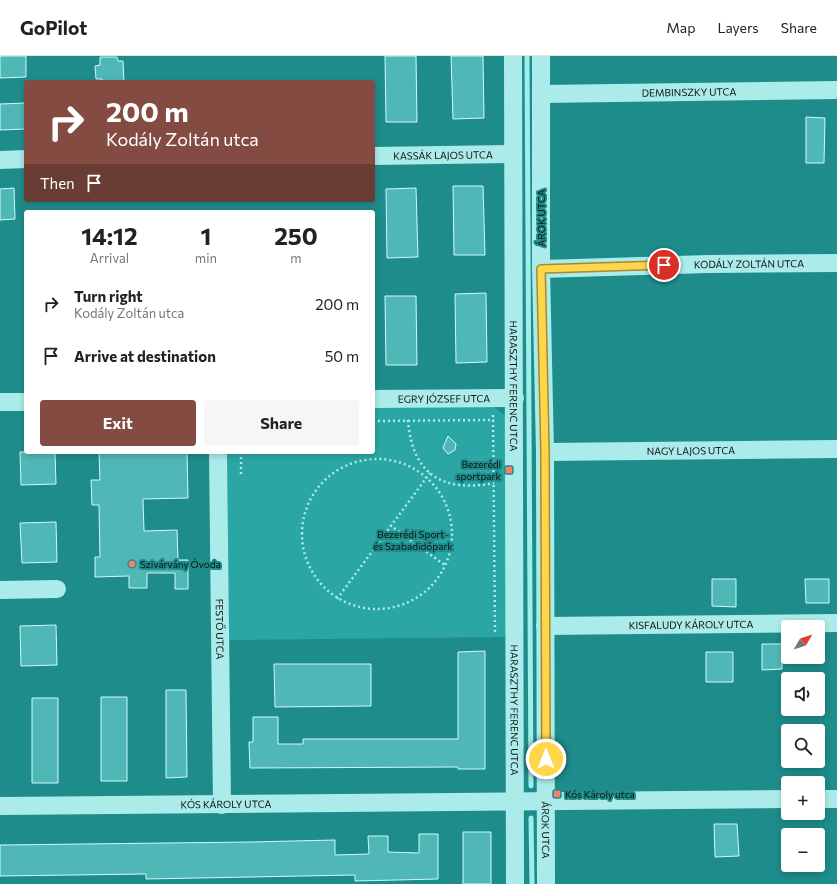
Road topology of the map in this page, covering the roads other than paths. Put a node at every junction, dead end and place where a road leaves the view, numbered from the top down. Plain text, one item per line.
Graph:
1 (513, 56) edge
2 (541, 56) edge
3 (837, 90) edge
4 (541, 94) junction
5 (513, 154) junction
6 (375, 156) edge
7 (24, 159) edge
8 (0, 160) edge
9 (837, 263) edge
10 (541, 269) junction
11 (515, 398) junction
12 (375, 399) edge
13 (0, 402) edge
14 (24, 402) edge
15 (837, 449) edge
16 (545, 452) junction
17 (218, 454) edge
18 (57, 589) dead end
19 (0, 590) edge
20 (837, 623) edge
21 (546, 626) junction
22 (781, 799) edge
23 (825, 799) edge
24 (837, 799) edge
25 (514, 801) junction
26 (547, 803) junction
27 (222, 805) junction
28 (0, 806) edge
29 (515, 884) edge
30 (546, 884) edge

1 - 5 street, HARASZTHY FERENC UTCA
2 - 4 street, ÁROK UTCA
3 - 4 street, DEMBINSZKY UTCA
4 - 10 street, ÁROK UTCA
5 - 6 street, KASSÁK LAJOS UTCA
5 - 11 street, HARASZTHY FERENC UTCA
7 - 8 street
9 - 10 street, KODÁLY ZOLTÁN UTCA
10 - 16 street, ÁROK UTCA
11 - 12 street, EGRY JÓZSEF UTCA
11 - 25 street, HARASZTHY FERENC UTCA
13 - 14 street
15 - 16 street, NAGY LAJOS UTCA
16 - 21 street, ÁROK UTCA
17 - 27 street, FESTŐ UTCA
18 - 19 street
20 - 21 street, KISFALUDY KÁROLY UTCA
21 - 26 street, ÁROK UTCA
22 - 26 street, KÓS KÁROLY UTCA
23 - 24 street
25 - 26 street, KÓS KÁROLY UTCA
25 - 27 street, KÓS KÁROLY UTCA
25 - 29 street, HARASZTHY FERENC UTCA
26 - 30 street, ÁROK UTCA
27 - 28 street, KÓS KÁROLY UTCA

